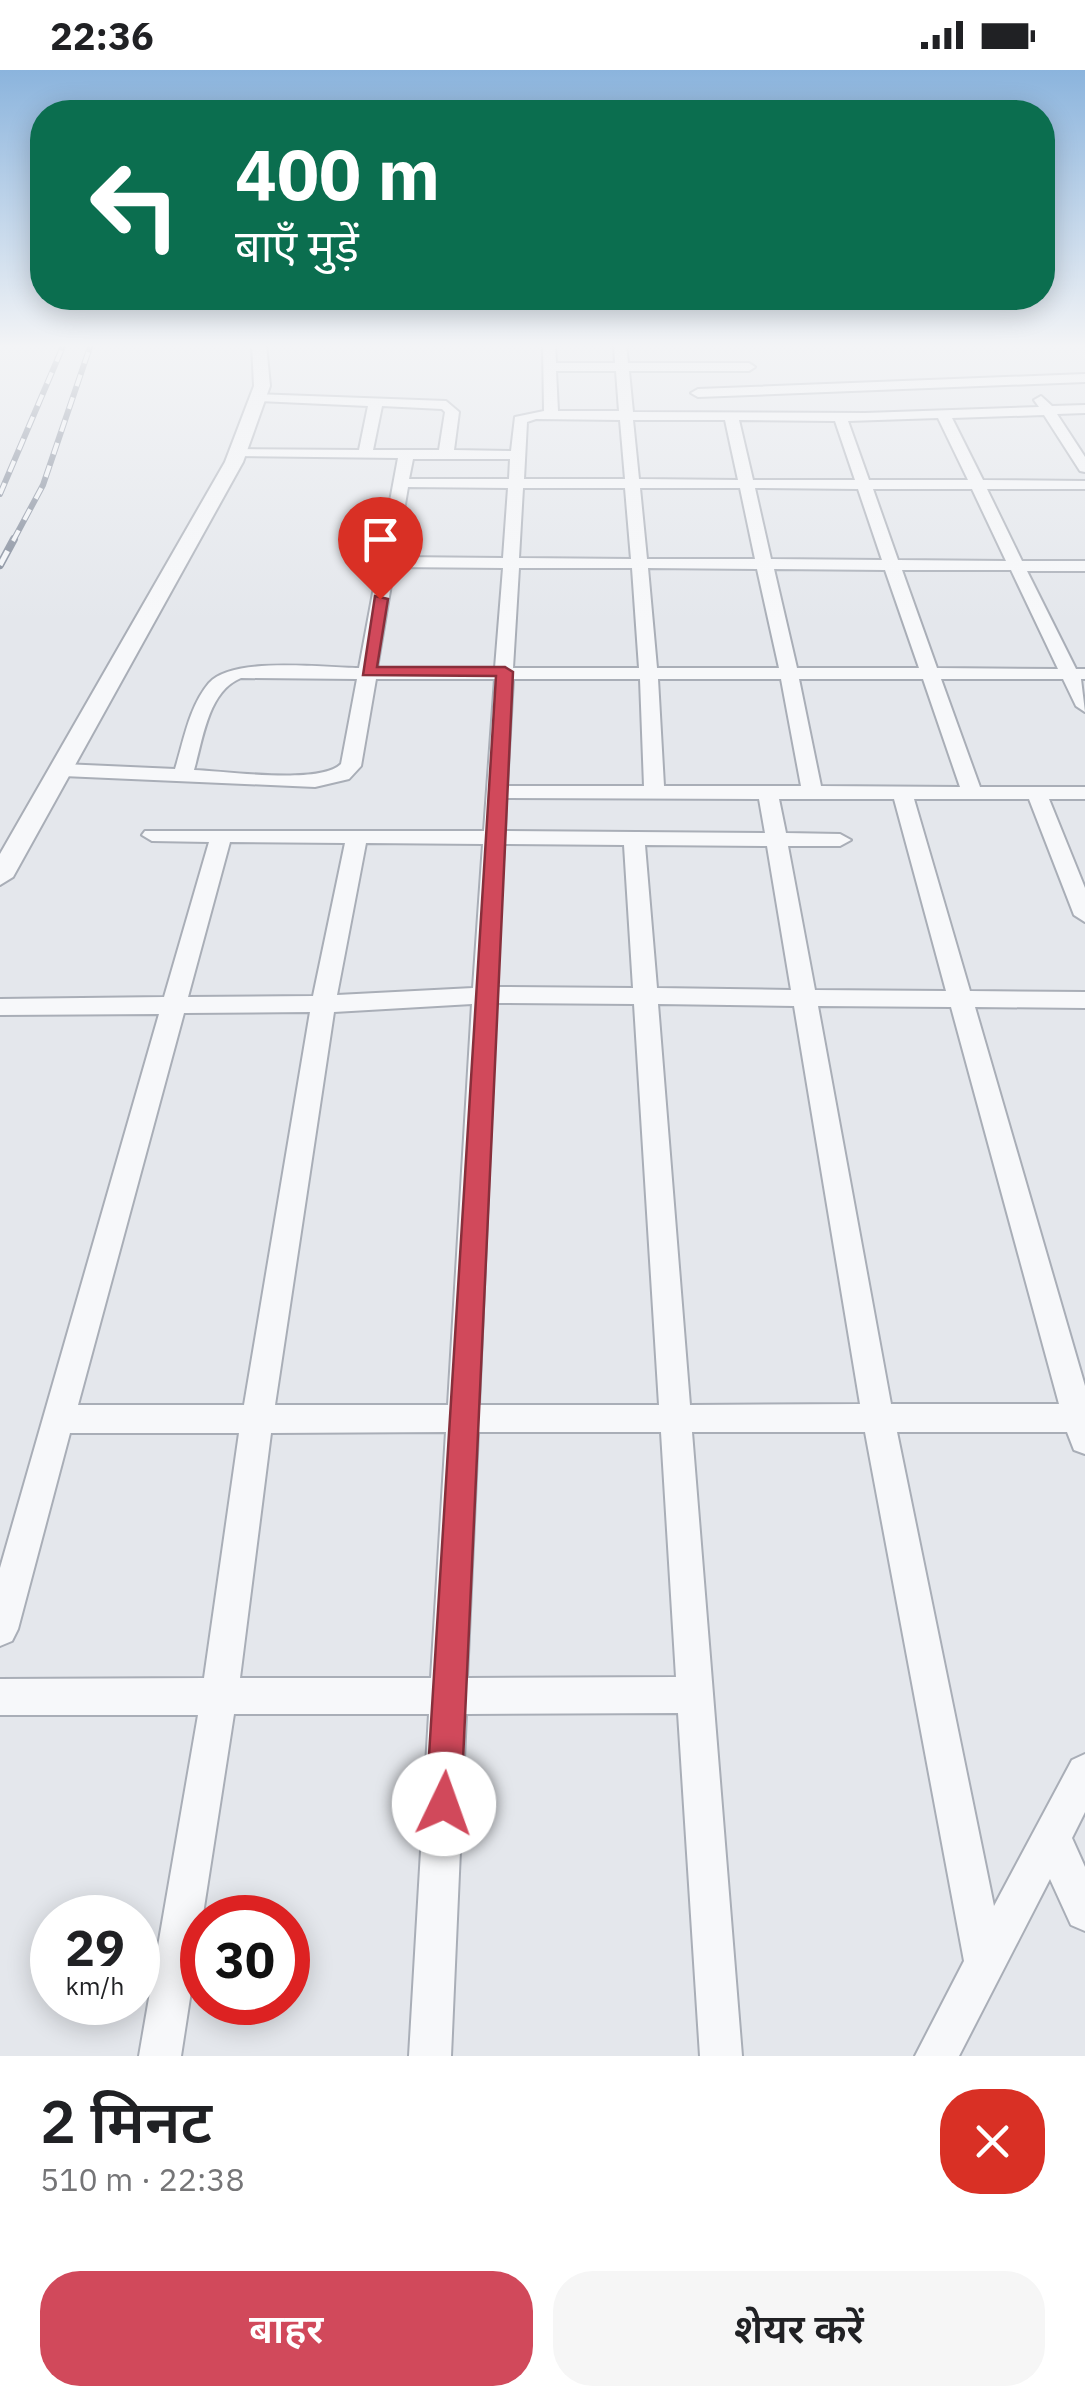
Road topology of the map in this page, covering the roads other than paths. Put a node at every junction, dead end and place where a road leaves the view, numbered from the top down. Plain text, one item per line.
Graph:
1 (231, 437) edge
2 (244, 437) edge
3 (368, 437) edge
4 (448, 437) edge
5 (519, 437) edge
6 (628, 437) edge
7 (725, 437) edge
8 (846, 437) edge
9 (953, 437) edge
10 (1065, 437) edge
11 (238, 452) junction
12 (446, 454) junction
13 (364, 455) junction
14 (518, 455) junction
15 (406, 456) junction
16 (1085, 468) edge
17 (401, 483) junction
18 (516, 484) junction
19 (631, 484) junction
20 (746, 484) junction
21 (862, 484) junction
22 (978, 485) junction
23 (1085, 485) edge
24 (386, 562) junction
25 (512, 563) junction
26 (637, 564) junction
27 (763, 564) junction
28 (891, 565) junction
29 (1018, 566) junction
30 (1085, 566) edge
31 (368, 672) junction
32 (505, 672) junction
33 (790, 674) junction
34 (932, 674) junction
35 (1076, 674) edge
36 (648, 675) junction
37 (1085, 706) edge
38 (62, 770) junction
39 (183, 774) junction
40 (496, 792) junction
41 (654, 792) junction
42 (768, 792) junction
43 (812, 792) junction
44 (902, 792) junction
45 (972, 792) junction
46 (1036, 792) junction
47 (1085, 792) edge
48 (152, 835) dead end
49 (221, 836) junction
50 (357, 837) junction
51 (493, 838) junction
52 (634, 838) junction
53 (0, 840) edge
54 (776, 840) junction
55 (840, 840) dead end
56 (0, 878) edge
57 (1085, 915) edge
58 (484, 995) junction
59 (644, 995) junction
60 (804, 996) junction
61 (960, 996) junction
62 (1085, 1000) edge
63 (172, 1003) junction
64 (323, 1004) junction
65 (0, 1006) edge
66 (675, 1418) junction
67 (878, 1418) junction
68 (257, 1419) junction
69 (464, 1419) junction
70 (57, 1420) junction
71 (1083, 1425) edge
72 (0, 1628) edge
73 (694, 1695) junction
74 (449, 1696) junction
75 (0, 1697) edge
76 (219, 1697) junction
77 (1085, 1774) edge
78 (1052, 1837) junction
79 (1085, 1911) edge
80 (985, 1964) junction
81 (160, 2056) edge
82 (430, 2056) edge
83 (721, 2056) edge
84 (936, 2056) edge

1 - 53 street
2 - 11 street
3 - 13 street
4 - 12 street
5 - 14 street
6 - 19 street
7 - 20 street
8 - 21 street
9 - 22 street
10 - 16 street
11 - 13 street
11 - 38 street
12 - 14 street
12 - 15 street
13 - 15 street
14 - 18 street
15 - 17 street
17 - 18 street
17 - 24 street
18 - 19 street
18 - 25 street
19 - 20 street
19 - 26 street
20 - 21 street
20 - 27 street
21 - 22 street
21 - 28 street
22 - 23 street
22 - 29 street
24 - 25 street
24 - 31 street
25 - 26 street
25 - 32 street
26 - 27 street
26 - 36 street
27 - 28 street
27 - 33 street
28 - 29 street
28 - 34 street
29 - 30 street
29 - 35 street
31 - 32 street
31 - 39 street
31 - 39 street
32 - 36 street
32 - 40 street
33 - 34 street
33 - 36 street
33 - 43 street
34 - 35 street
34 - 45 street
35 - 37 street
36 - 41 street
38 - 39 street
38 - 56 street
40 - 41 street
40 - 51 street
41 - 42 street
42 - 43 street
42 - 54 street
43 - 44 street
44 - 45 street
44 - 61 street
45 - 46 street
46 - 47 street
46 - 57 street
48 - 49 street
49 - 50 street
49 - 63 street
50 - 51 street
50 - 64 street
51 - 52 street
51 - 58 street
52 - 54 street
52 - 59 street
54 - 55 street
54 - 60 street
58 - 59 street
58 - 64 street
58 - 69 street
59 - 60 street
59 - 66 street
60 - 61 street
60 - 67 street
61 - 62 street
61 - 71 street
63 - 64 street
63 - 65 street
63 - 70 street
64 - 68 street
66 - 67 street
66 - 69 street
66 - 73 street
67 - 71 street
67 - 80 street
68 - 69 street
68 - 70 street
68 - 76 street
69 - 74 street
70 - 72 street
73 - 74 street
73 - 83 street
74 - 76 street
74 - 82 street
75 - 76 street
76 - 81 street
77 - 78 street
78 - 79 street
78 - 80 street
80 - 84 street

